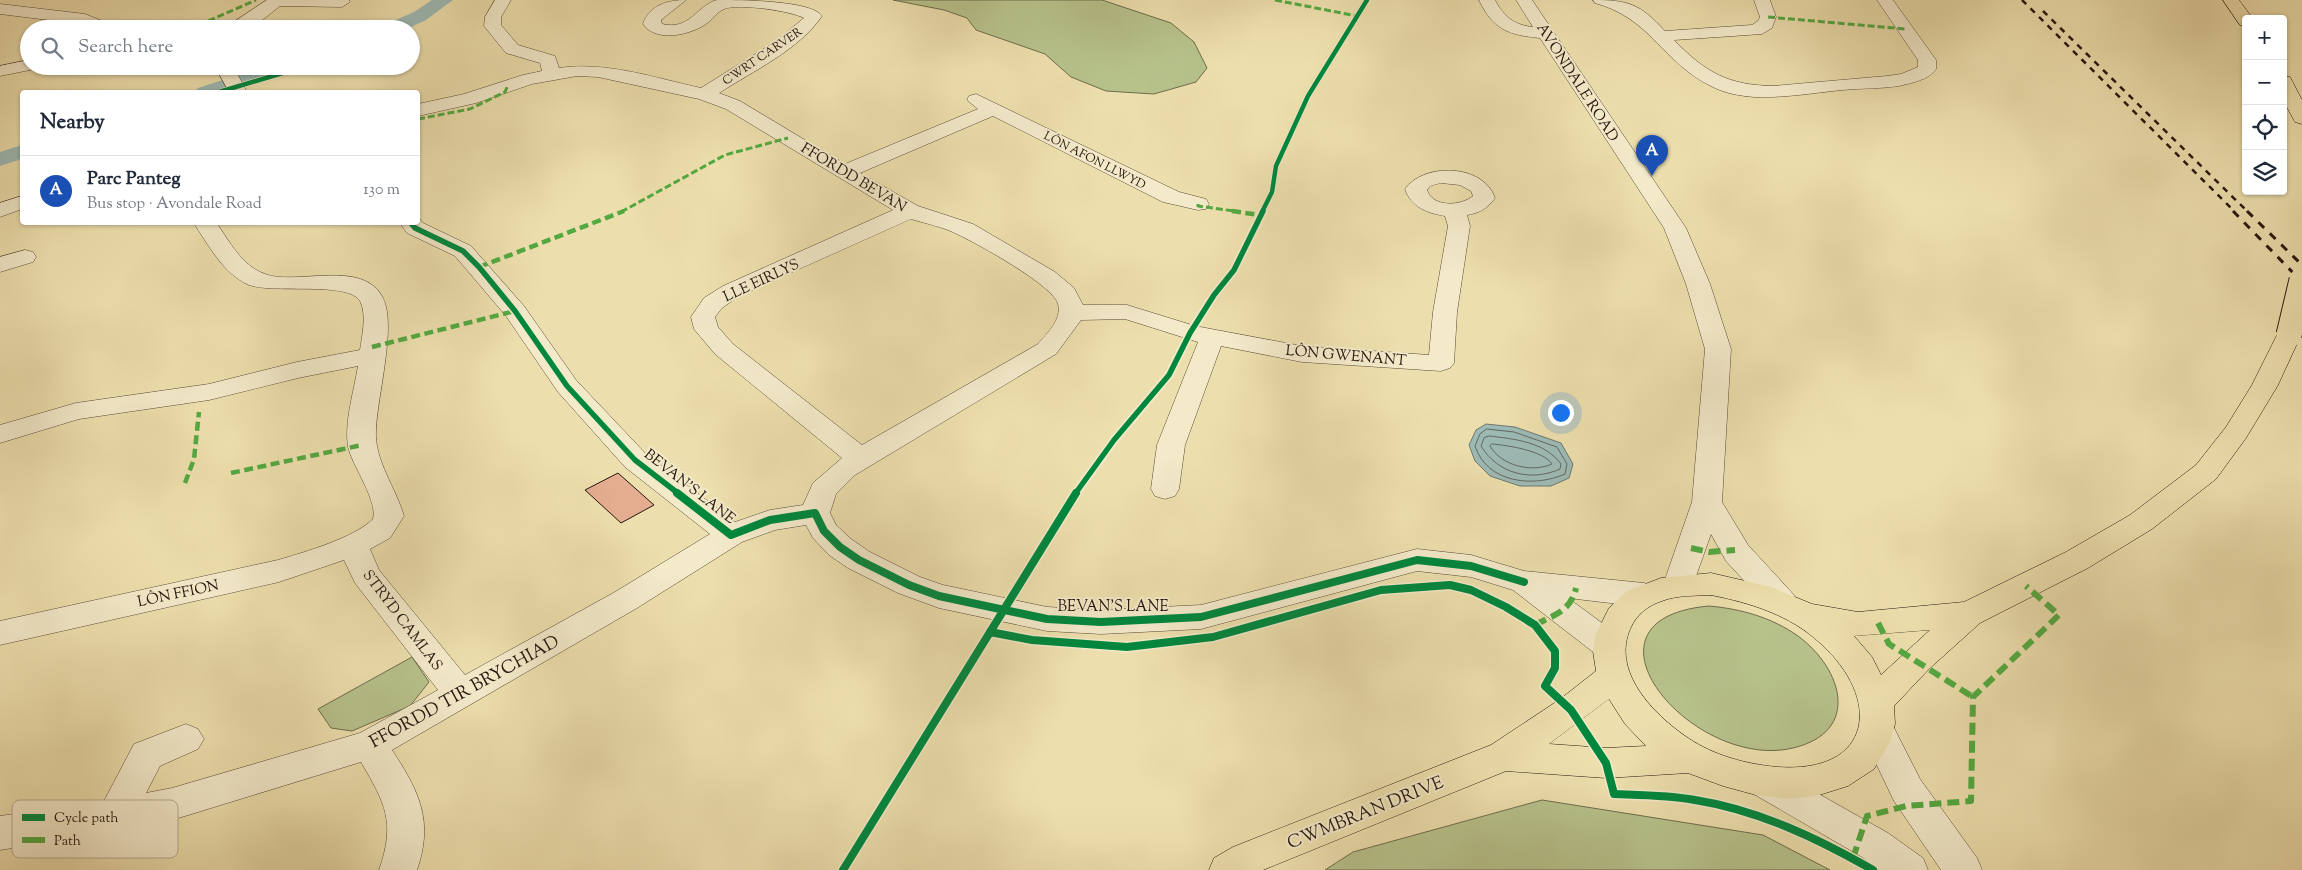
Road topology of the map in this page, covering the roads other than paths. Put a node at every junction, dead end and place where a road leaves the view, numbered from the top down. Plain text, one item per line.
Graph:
1 (277, 0) edge
2 (503, 0) edge
3 (678, 0) edge
4 (1487, 0) edge
5 (1524, 0) edge
6 (1601, 0) edge
7 (1762, 0) edge
8 (1885, 0) edge
9 (2231, 0) edge
10 (342, 2) dead end
11 (0, 9) edge
12 (2242, 15) edge
13 (88, 20) edge
14 (249, 20) edge
15 (1546, 33) junction
16 (1662, 36) junction
17 (20, 67) edge
18 (0, 71) edge
19 (551, 74) junction
20 (228, 75) edge
21 (2287, 88) edge
22 (237, 90) edge
23 (704, 94) junction
24 (976, 100) dead end
25 (994, 109) junction
26 (420, 110) edge
27 (2302, 118) edge
28 (844, 172) junction
29 (20, 203) edge
30 (1198, 204) dead end
31 (0, 210) edge
32 (1454, 210) dead end
33 (910, 211) junction
34 (206, 225) edge
35 (412, 225) edge
36 (25, 257) dead end
37 (0, 265) edge
38 (2302, 280) edge
39 (1071, 313) junction
40 (1212, 338) junction
41 (371, 356) junction
42 (0, 434) edge
43 (860, 458) junction
44 (1166, 489) dead end
45 (1707, 502) junction
46 (815, 513) junction
47 (731, 534) junction
48 (353, 544) junction
49 (1524, 582) junction
50 (1679, 585) junction
51 (1644, 595) junction
52 (1794, 609) junction
53 (1968, 614) junction
54 (0, 634) edge
55 (1611, 661) junction
56 (461, 695) junction
57 (1877, 716) junction
58 (186, 739) dead end
59 (370, 745) junction
60 (1504, 756) junction
61 (1692, 758) junction
62 (1766, 782) junction
63 (123, 800) edge
64 (178, 802) edge
65 (398, 870) edge
66 (1228, 870) edge
67 (1909, 870) edge
68 (1963, 870) edge

1 - 10 street
1 - 14 street
2 - 19 street
3 - 23 street, CWRT CARVER
4 - 15 street
5 - 15 street, AVONDALE ROAD
6 - 16 street
7 - 16 street
8 - 16 street
9 - 12 main road
11 - 13 street
15 - 45 street, AVONDALE ROAD
17 - 18 street
19 - 23 street, FFORDD BEVAN
19 - 26 street
20 - 22 street
21 - 27 main road
23 - 28 street, FFORDD BEVAN
24 - 25 street, LÔN AFON LLWYD
25 - 28 street
25 - 30 street, LÔN AFON LLWYD
28 - 33 street, FFORDD BEVAN
29 - 31 street
32 - 40 street, LÔN GWENANT
33 - 39 street, FFORDD BEVAN
33 - 43 street, LLE EIRLYS
34 - 41 street
35 - 47 street, BEVAN'S LANE
36 - 37 street
38 - 53 main road, bridge
39 - 40 street, LÔN GWENANT
39 - 43 street
40 - 44 street
41 - 42 street
41 - 48 street
43 - 46 street
45 - 50 street, AVONDALE ROAD
45 - 52 street
46 - 47 street, BEVAN'S LANE
46 - 49 street, BEVAN'S LANE
47 - 56 street, FFORDD TIR BRYCHIAD
48 - 54 street, LÔN FFION
48 - 56 street, STRYD CAMLAS
49 - 51 street
49 - 55 street
50 - 51 main road
50 - 52 main road
51 - 55 main road
52 - 53 main road
52 - 57 main road
53 - 57 main road
55 - 60 main road
55 - 61 main road
56 - 59 street, FFORDD TIR BRYCHIAD
57 - 62 main road
57 - 68 street
58 - 63 street
59 - 64 street, FFORDD TIR BRYCHIAD
59 - 65 street
60 - 61 main road
60 - 66 main road, CWMBRAN DRIVE
61 - 62 main road
62 - 67 street

